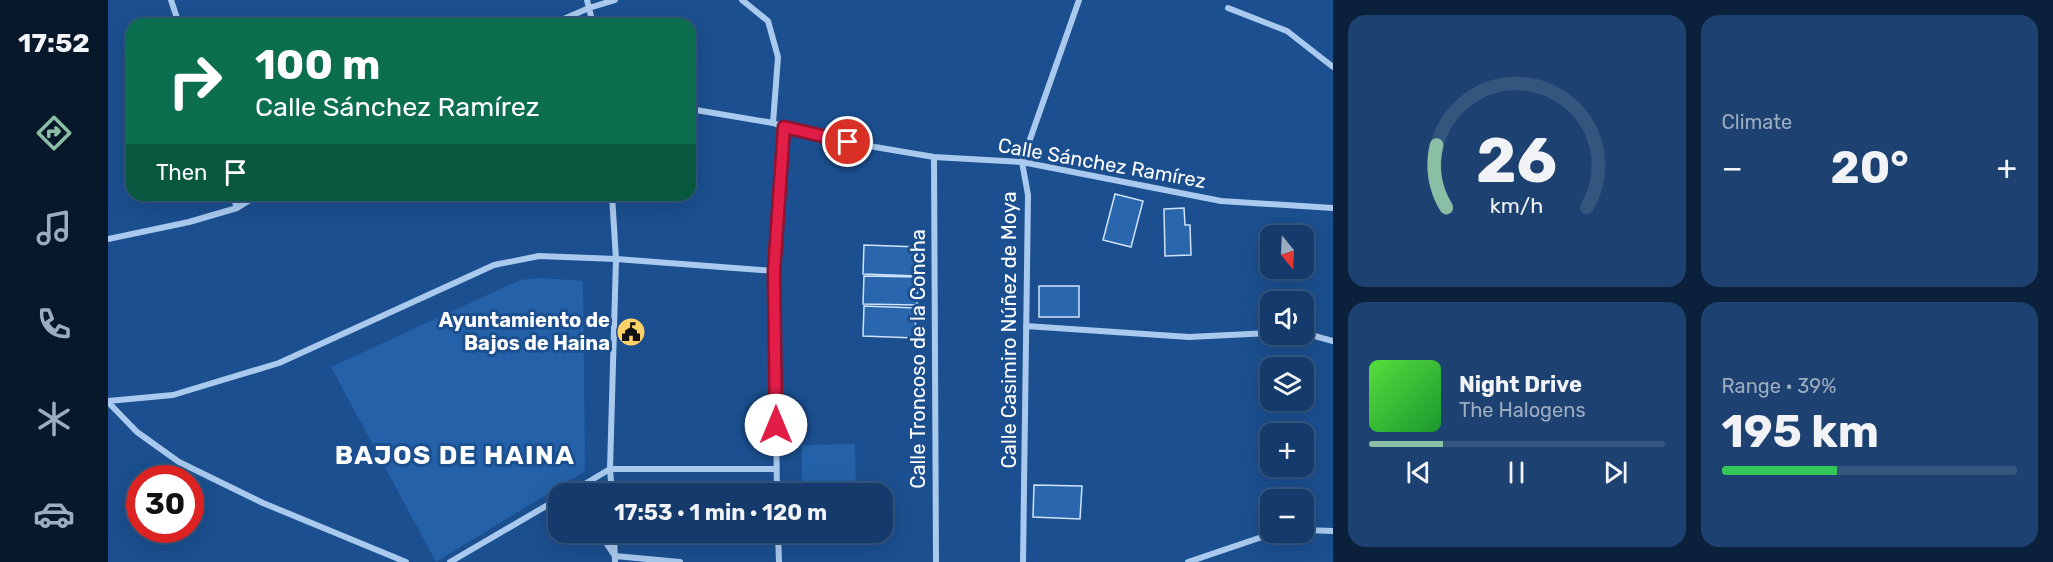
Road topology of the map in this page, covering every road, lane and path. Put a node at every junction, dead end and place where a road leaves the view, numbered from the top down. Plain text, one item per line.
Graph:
1 (171, 0) edge
2 (587, 0) edge
3 (615, 0) edge
4 (742, 0) edge
5 (1079, 0) edge
6 (590, 8) junction
7 (1228, 8) dead end
8 (177, 18) edge
9 (566, 18) edge
10 (592, 18) edge
11 (1333, 67) edge
12 (696, 110) edge
13 (773, 123) junction
14 (784, 127) junction
15 (934, 157) junction
16 (1022, 162) junction
17 (235, 201) edge
18 (248, 201) edge
19 (612, 201) edge
20 (237, 208) junction
21 (1333, 208) edge
22 (108, 239) edge
23 (616, 259) junction
24 (774, 271) junction
25 (1026, 326) junction
26 (1260, 333) edge
27 (1314, 336) edge
28 (1333, 341) edge
29 (108, 402) edge
30 (610, 469) junction
31 (776, 469) junction
32 (586, 483) edge
33 (611, 483) edge
34 (777, 483) edge
35 (548, 506) edge
36 (1314, 530) edge
37 (1333, 531) edge
38 (1260, 538) edge
39 (606, 543) edge
40 (614, 543) edge
41 (778, 543) edge
42 (615, 559) edge
43 (406, 562) edge
44 (450, 562) edge
45 (680, 562) edge
46 (779, 562) edge
47 (936, 562) edge
48 (1023, 562) edge
49 (1188, 562) edge

1 - 8 street
2 - 6 street
3 - 6 street
4 - 13 street
5 - 16 street, Calle Casimiro Núñez de Moya
6 - 9 street
6 - 10 street
7 - 11 street
12 - 13 street, Calle Sánchez Ramírez
13 - 14 street, Calle Sánchez Ramírez
14 - 15 street, Calle Sánchez Ramírez
14 - 24 street
15 - 16 street, Calle Sánchez Ramírez
15 - 47 street, Calle Troncoso de la Concha
16 - 21 street, Calle Sánchez Ramírez
16 - 25 street, Calle Casimiro Núñez de Moya
17 - 20 street
18 - 20 street
19 - 23 street
20 - 22 street
23 - 24 street
23 - 29 street
23 - 30 street
24 - 31 street
25 - 26 street
25 - 48 street, Calle Casimiro Núñez de Moya
27 - 28 street
29 - 43 street
30 - 31 street
30 - 32 street
30 - 33 street
31 - 34 street
35 - 44 street
36 - 37 street
38 - 49 street
39 - 42 street
40 - 42 street
41 - 46 street
42 - 45 street

